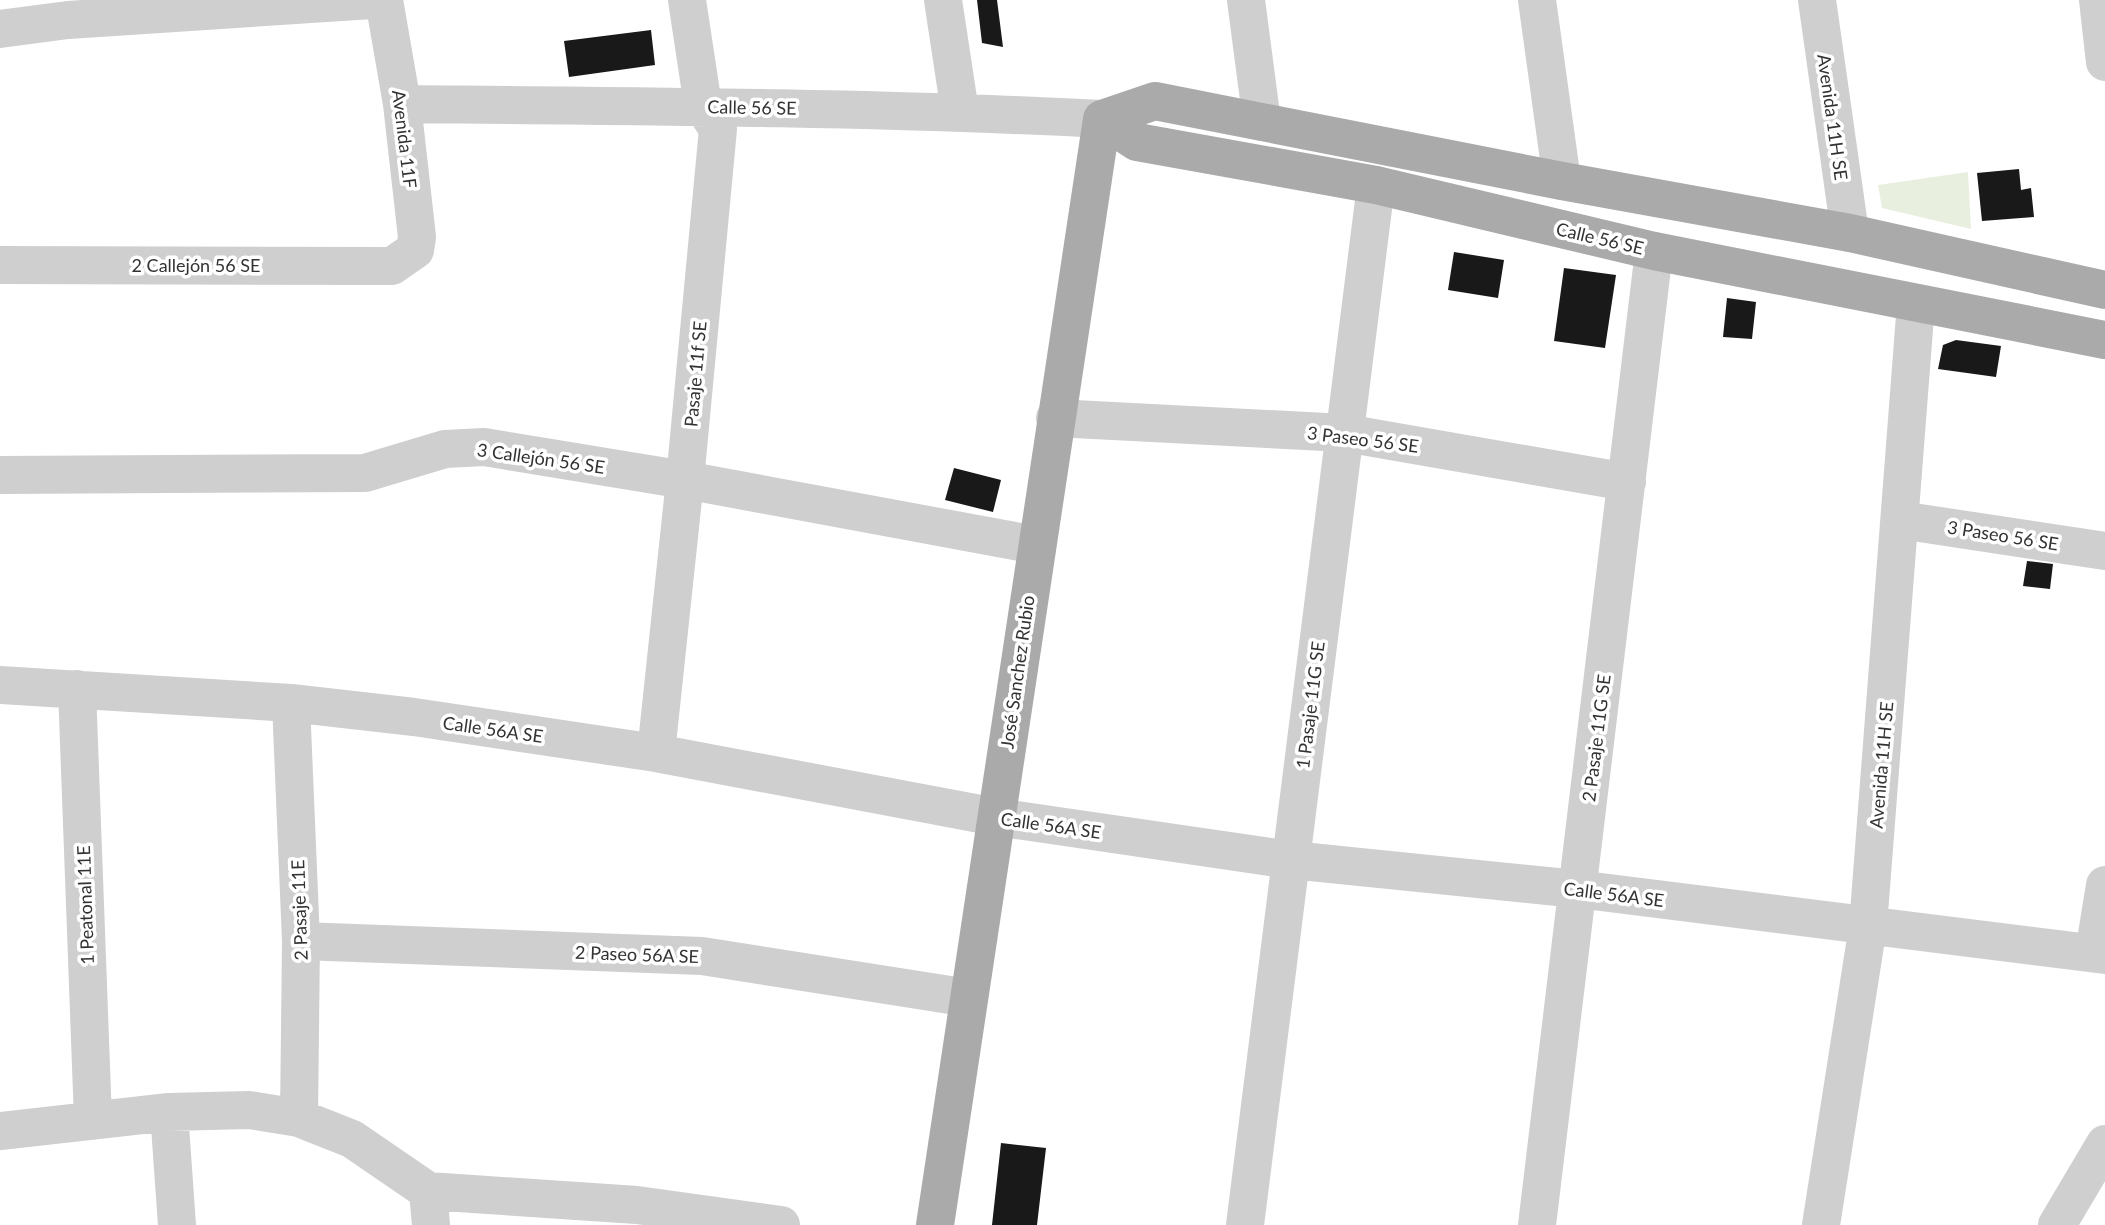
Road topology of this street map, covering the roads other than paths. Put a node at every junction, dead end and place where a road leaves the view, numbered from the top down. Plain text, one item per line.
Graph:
1 (372, 0) edge
2 (384, 0) edge
3 (687, 0) edge
4 (943, 0) edge
5 (1246, 0) edge
6 (1537, 0) edge
7 (1817, 0) edge
8 (2098, 0) edge
9 (0, 29) edge
10 (2105, 62) edge
11 (402, 104) junction
12 (703, 106) junction
13 (960, 112) junction
14 (1102, 119) junction
15 (1262, 122) junction
16 (1562, 181) junction
17 (1376, 185) junction
18 (1850, 233) junction
19 (1654, 251) junction
20 (0, 265) edge
21 (392, 266) joint
22 (2105, 290) edge
23 (1916, 303) junction
24 (2105, 340) edge
25 (1055, 418) junction
26 (1345, 433) junction
27 (0, 475) edge
28 (685, 480) junction
29 (1627, 482) junction
30 (1900, 520) junction
31 (1036, 545) junction
32 (2105, 551) edge
33 (0, 685) edge
34 (77, 689) junction
35 (291, 703) junction
36 (656, 753) junction
37 (996, 817) junction
38 (1291, 860) junction
39 (2105, 885) edge
40 (1577, 889) junction
41 (1868, 926) junction
42 (301, 941) junction
43 (2100, 954) edge
44 (969, 998) junction
45 (169, 1112) junction
46 (299, 1118) junction
47 (93, 1120) junction
48 (0, 1132) edge
49 (2100, 1164) edge
50 (430, 1208) edge
51 (177, 1225) edge
52 (782, 1225) edge
53 (935, 1225) edge
54 (1244, 1225) edge
55 (1537, 1225) edge
56 (1821, 1225) edge
57 (2057, 1225) edge

1 - 9 street
2 - 11 street, Avenida 11F
3 - 12 street, Pasaje 11f SE
4 - 13 street
5 - 15 street
6 - 16 street
7 - 18 street, Avenida 11H SE
8 - 10 street
11 - 12 street, Calle 56 SE
11 - 21 street, Avenida 11F
12 - 13 street, Calle 56 SE
12 - 28 street, Pasaje 11f SE
13 - 14 street, Calle 56 SE
14 - 15 main road, Calle 56 SE
14 - 17 main road, Calle 56 SE
14 - 25 main road, José Sanchez Rubio
15 - 16 main road, Calle 56 SE
16 - 18 main road, Calle 56 SE
17 - 19 main road, Calle 56 SE
17 - 26 street, 1 Pasaje 11G SE
18 - 22 main road, Calle 56 SE
19 - 23 main road, Calle 56 SE
19 - 29 street, 2 Pasaje 11G SE
20 - 21 street, 2 Callejón 56 SE
23 - 24 main road, Calle 56 SE
23 - 30 street, Avenida 11H SE
25 - 26 street, 3 Paseo 56 SE
25 - 31 main road, José Sanchez Rubio
26 - 29 street, 3 Paseo 56 SE
26 - 38 street, 1 Pasaje 11G SE
27 - 28 street, 3 Callejón 56 SE
28 - 31 street, 3 Callejón 56 SE
28 - 36 street, Pasaje 11f SE
29 - 40 street, 2 Pasaje 11G SE
30 - 32 street, 3 Paseo 56 SE
30 - 41 street, Avenida 11H SE
31 - 37 main road, José Sanchez Rubio
33 - 34 street, Calle 56A SE
34 - 35 street, Calle 56A SE
34 - 47 street, 1 Peatonal 11E
35 - 36 street, Calle 56A SE
35 - 42 street, 2 Pasaje 11E
36 - 37 street, Calle 56A SE
37 - 38 street, Calle 56A SE
37 - 44 main road, José Sanchez Rubio
38 - 40 street, Calle 56A SE
38 - 54 street, 1 Pasaje 11G SE
39 - 43 street
40 - 41 street, Calle 56A SE
40 - 55 street, 2 Pasaje 11G SE
41 - 43 street, Calle 56A SE
41 - 56 street, Avenida 11H SE
42 - 44 street, 2 Paseo 56A SE
42 - 46 street, 2 Pasaje 11E
44 - 53 main road, José Sanchez Rubio
45 - 46 street
45 - 47 street
45 - 51 street
46 - 50 street
47 - 48 street
49 - 57 street
50 - 52 street

